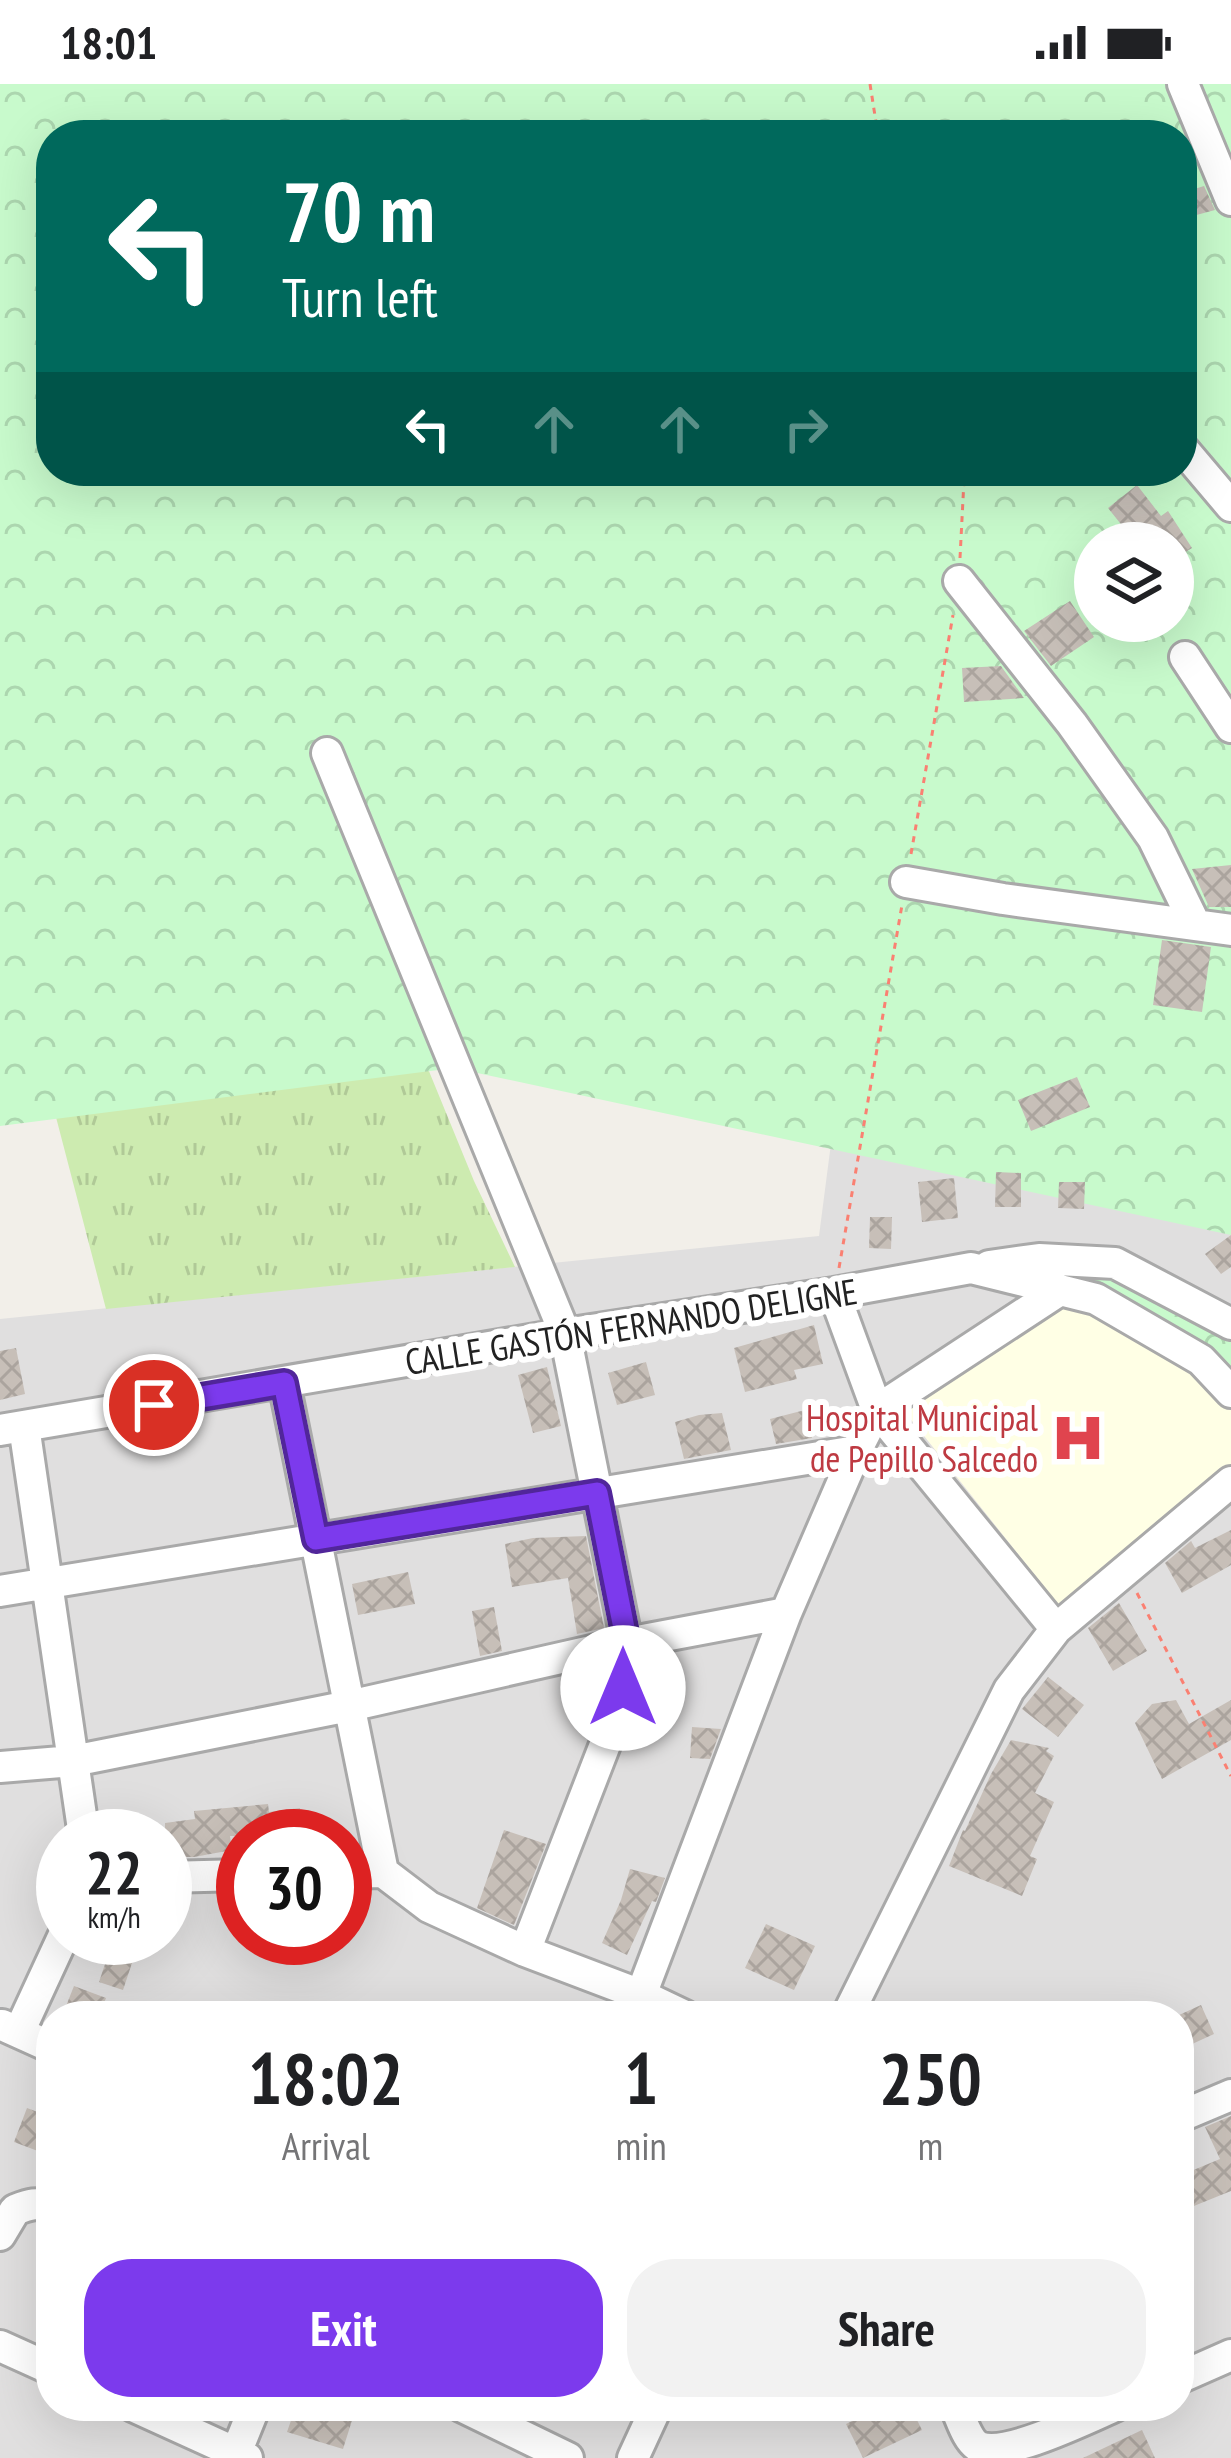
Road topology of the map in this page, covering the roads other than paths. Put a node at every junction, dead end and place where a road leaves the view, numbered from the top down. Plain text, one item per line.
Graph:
1 (1183, 84) edge
2 (1231, 200) edge
3 (1197, 466) edge
4 (1231, 506) edge
5 (959, 581) dead end
6 (1185, 657) dead end
7 (1231, 727) edge
8 (327, 753) dead end
9 (906, 882) dead end
10 (1195, 925) junction
11 (1231, 930) edge
12 (971, 1268) junction
13 (1060, 1290) junction
14 (834, 1293) junction
15 (1231, 1324) edge
16 (565, 1334) junction
17 (284, 1383) junction
18 (1231, 1392) edge
19 (878, 1410) junction
20 (12, 1428) edge
21 (856, 1451) junction
22 (1231, 1482) edge
23 (597, 1493) junction
24 (316, 1539) junction
25 (47, 1584) junction
26 (0, 1591) edge
27 (786, 1613) junction
28 (1056, 1629) junction
29 (627, 1643) junction
30 (349, 1706) junction
31 (73, 1761) junction
32 (0, 1767) edge
33 (80, 1809) edge
34 (372, 1872) edge
35 (383, 1872) junction
36 (525, 1951) junction
37 (46, 1965) edge
38 (640, 1995) junction
39 (653, 2001) edge
40 (854, 2001) edge
41 (9, 2028) edge
42 (1231, 2095) edge
43 (1194, 2111) edge
44 (36, 2204) edge
45 (0, 2236) edge
46 (0, 2346) edge
47 (1231, 2355) edge
48 (36, 2362) edge
49 (1194, 2371) edge
50 (166, 2421) edge
51 (251, 2421) edge
52 (492, 2421) edge
53 (650, 2421) edge
54 (962, 2421) edge
55 (1085, 2421) edge
56 (1020, 2453) edge
57 (242, 2455) edge
58 (568, 2458) edge
59 (633, 2458) edge

1 - 2 street
3 - 4 street
5 - 10 street
6 - 7 street
8 - 16 street
9 - 10 street
10 - 11 street
12 - 13 street, CALLE GASTÓN FERNANDO DELIGNE
12 - 14 street, CALLE GASTÓN FERNANDO DELIGNE
12 - 15 street
13 - 18 street, CALLE GASTÓN FERNANDO DELIGNE
13 - 19 street
14 - 16 street, CALLE GASTÓN FERNANDO DELIGNE
14 - 19 street
16 - 17 street, CALLE GASTÓN FERNANDO DELIGNE
16 - 23 street
17 - 20 street, CALLE GASTÓN FERNANDO DELIGNE
17 - 24 street
19 - 21 street
19 - 28 street
20 - 25 street
21 - 23 street
21 - 27 street
22 - 28 street
23 - 24 street
23 - 29 street
24 - 25 street
24 - 30 street
25 - 26 street
25 - 31 street
27 - 29 street
27 - 38 street
28 - 40 street
29 - 30 street
29 - 36 street
30 - 31 street
30 - 35 street
31 - 32 street
31 - 33 street
34 - 35 street
35 - 36 street
36 - 38 street
37 - 41 street
38 - 39 street
42 - 43 street
44 - 45 street
46 - 48 street
47 - 49 street
50 - 57 street
51 - 57 street
52 - 58 street
53 - 59 street
54 - 56 street
55 - 56 street

